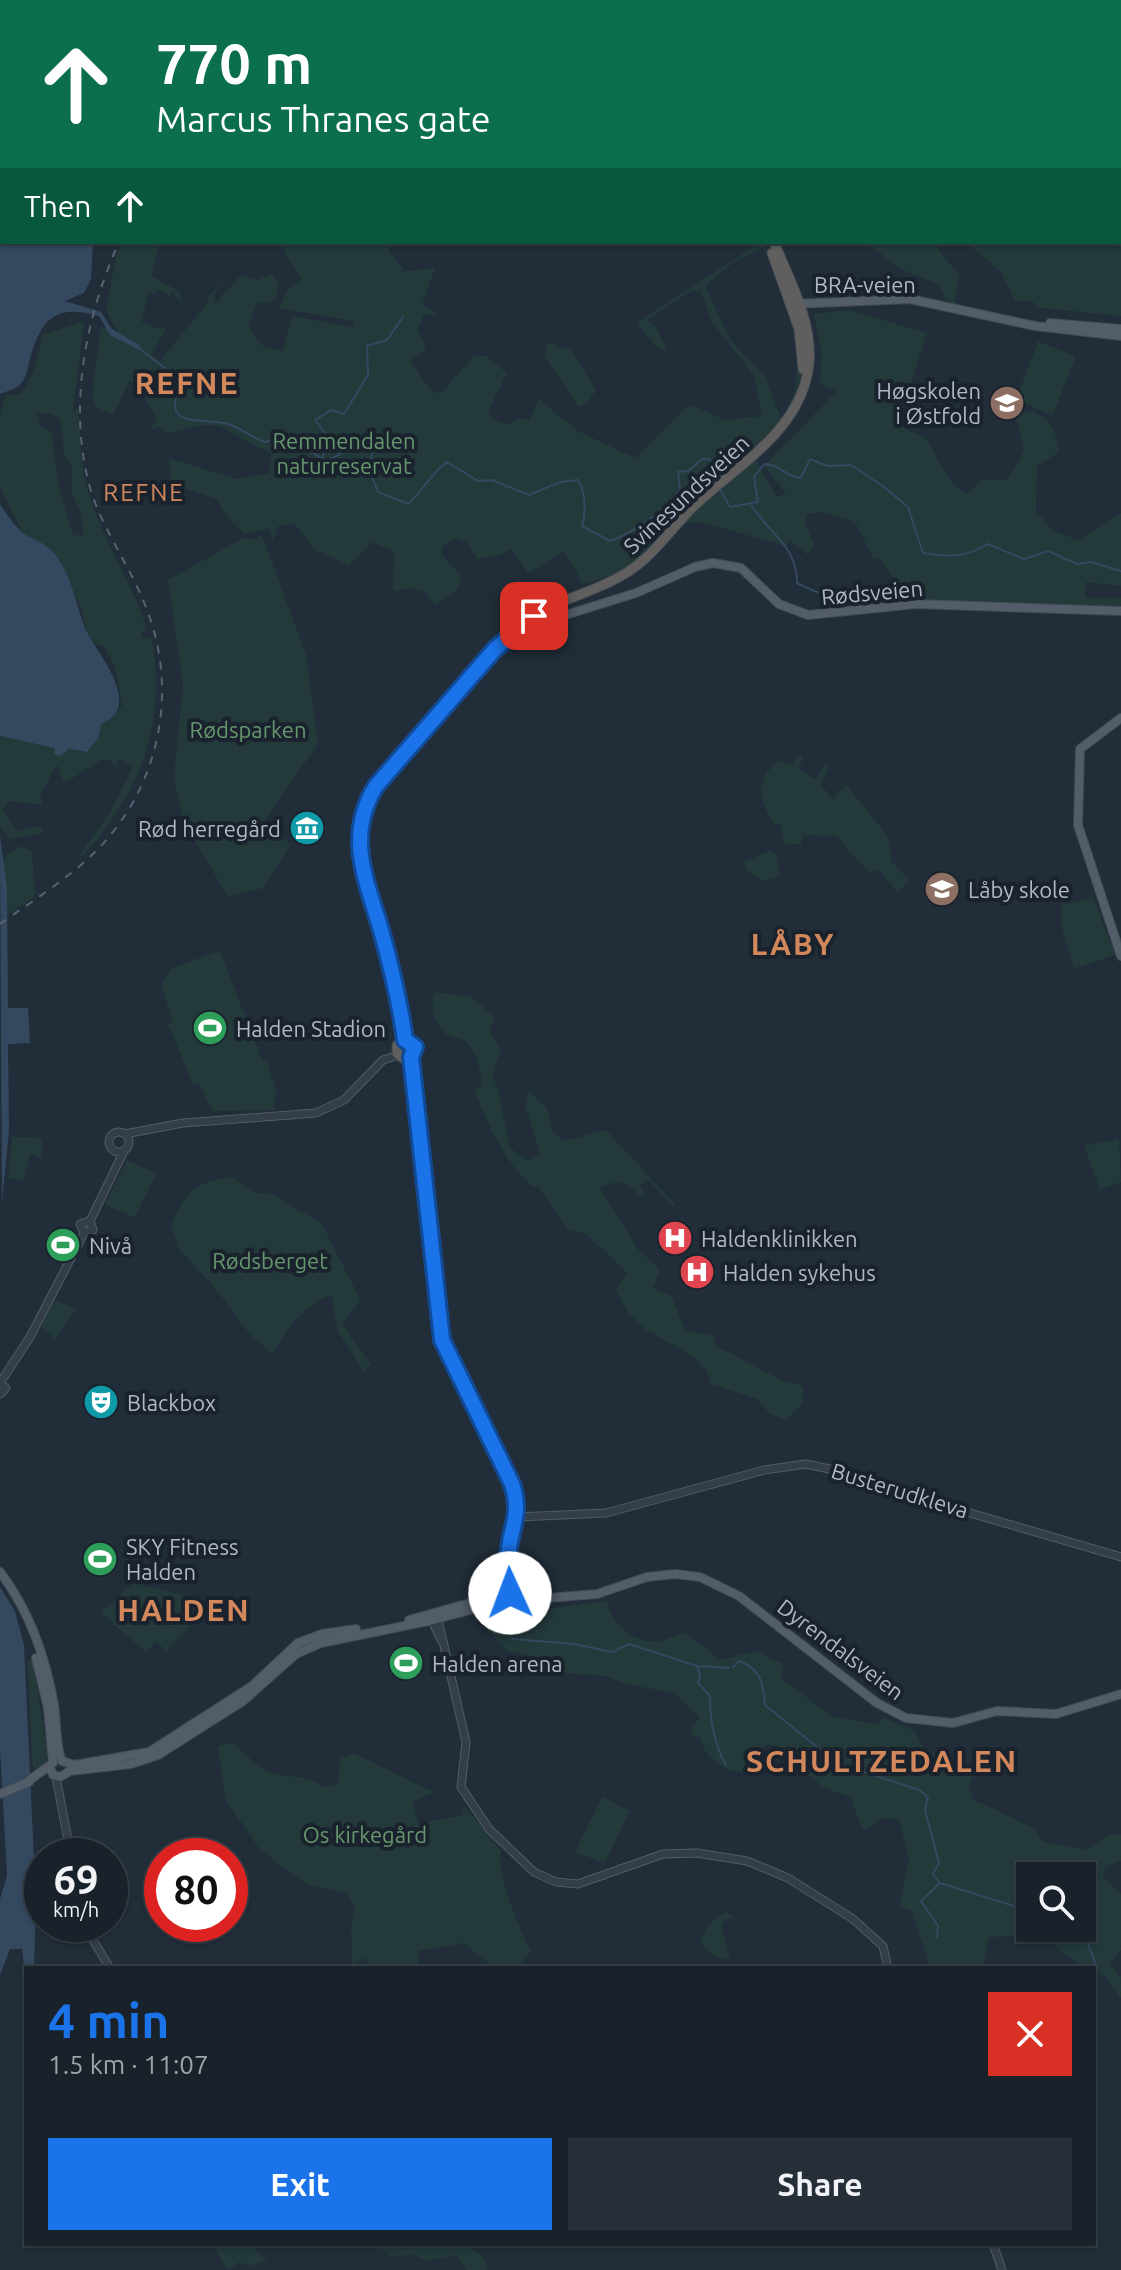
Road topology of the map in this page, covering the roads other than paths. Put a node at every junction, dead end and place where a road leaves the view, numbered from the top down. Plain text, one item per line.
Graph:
1 (772, 244) edge
2 (795, 304) junction
3 (986, 315) junction
4 (1121, 329) edge
5 (1121, 336) edge
6 (545, 608) junction
7 (1121, 611) edge
8 (1121, 718) edge
9 (1121, 956) edge
10 (400, 1047) junction
11 (411, 1057) junction
12 (145, 1130) junction
13 (125, 1134) junction
14 (123, 1149) junction
15 (2, 1388) edge
16 (517, 1517) junction
17 (1121, 1557) edge
18 (0, 1572) edge
19 (507, 1596) junction
20 (436, 1617) junction
21 (1121, 1694) edge
22 (59, 1770) junction
23 (0, 1794) edge
24 (68, 1838) edge
25 (94, 1942) edge
26 (109, 1966) edge
27 (888, 1966) edge
28 (994, 2246) edge
29 (1002, 2270) edge

1 - 2 highway, Svinesundsveien
2 - 3 main road, BRA-veien
2 - 6 highway, Svinesundsveien
3 - 4 main road, BRA-veien
3 - 5 main road, BRA-veien
6 - 7 main road, Rødsveien
6 - 10 highway
8 - 9 main road
10 - 11 highway
10 - 11 highway
10 - 12 street
11 - 16 highway
12 - 13 street
12 - 14 street
13 - 14 street
13 - 14 street
14 - 15 street
16 - 17 street, Busterudkleva
16 - 19 highway
18 - 22 main road
19 - 20 main road
19 - 21 main road, Dyrendalsveien
20 - 22 main road
20 - 27 street
22 - 23 main road
22 - 24 street
25 - 26 street
28 - 29 street

